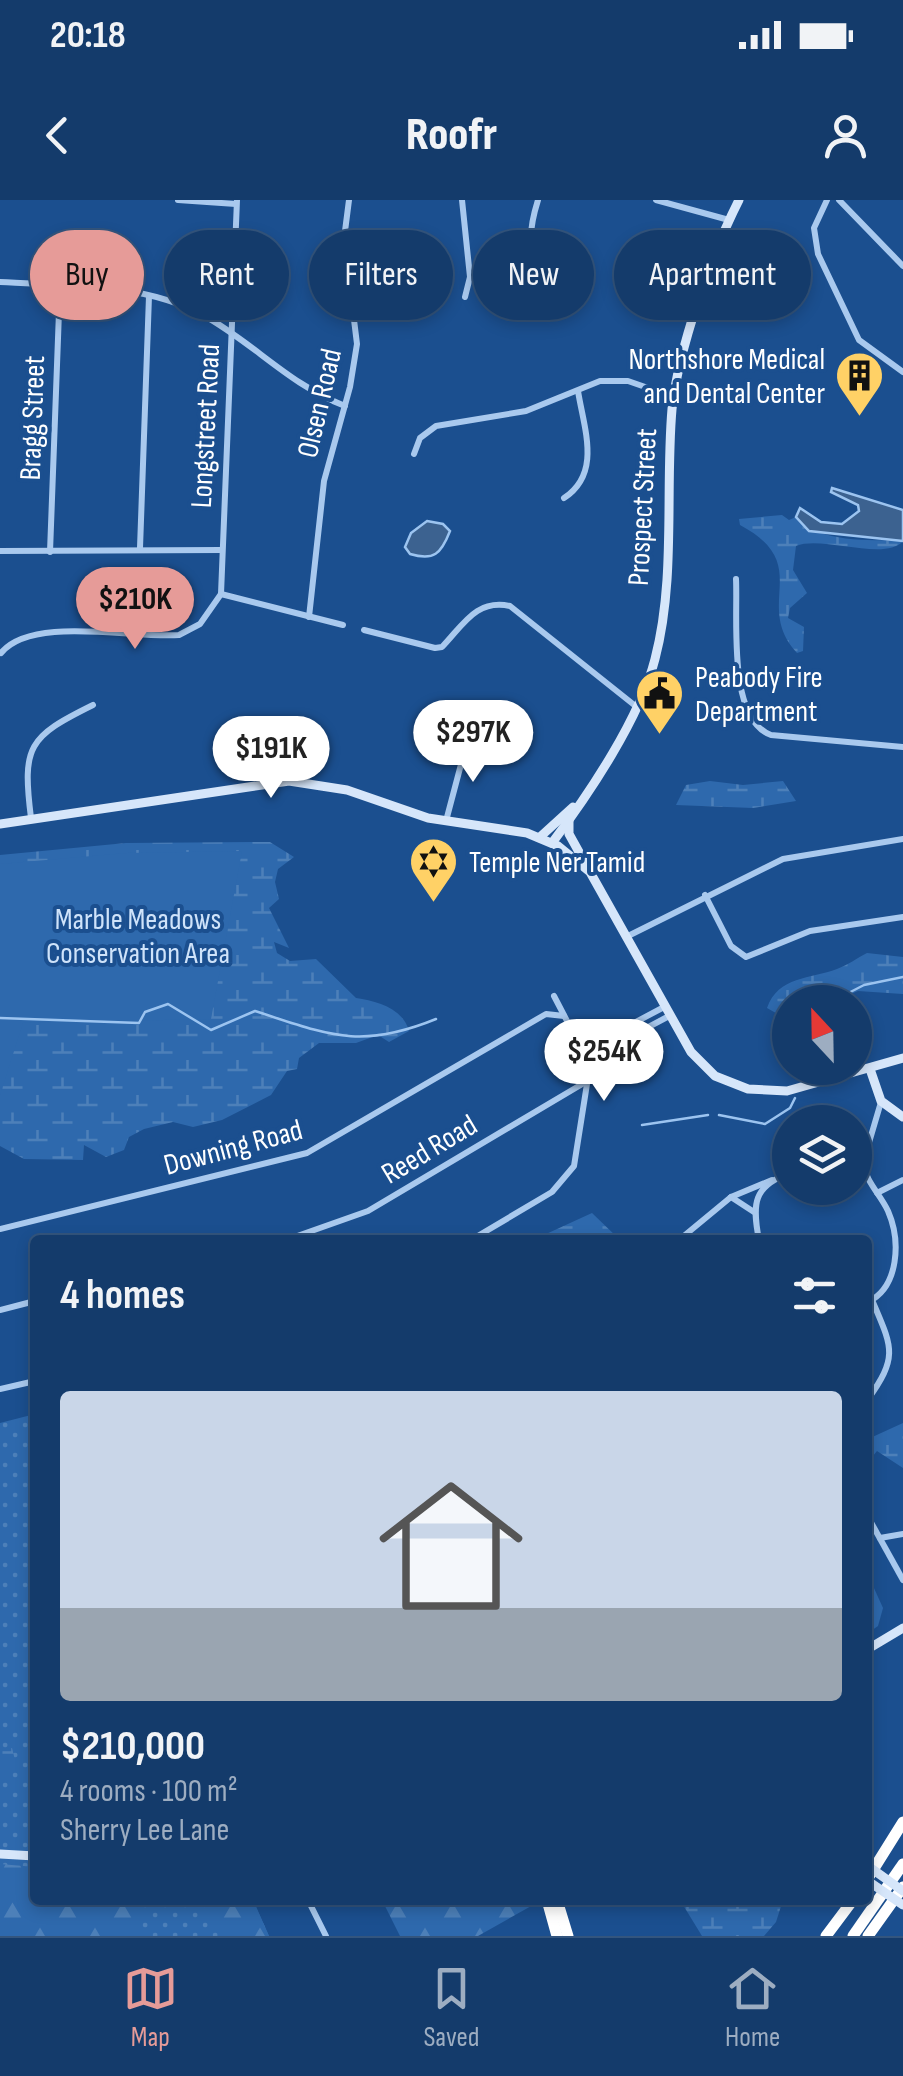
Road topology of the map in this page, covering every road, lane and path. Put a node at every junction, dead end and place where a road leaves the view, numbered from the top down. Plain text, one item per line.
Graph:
1 (178, 200) edge
2 (349, 200) edge
3 (462, 200) edge
4 (538, 200) edge
5 (656, 200) edge
6 (739, 200) edge
7 (827, 200) edge
8 (839, 200) edge
9 (237, 202) edge
10 (729, 220) junction
11 (531, 230) edge
12 (903, 266) edge
13 (0, 282) edge
14 (30, 284) edge
15 (144, 295) edge
16 (150, 296) junction
17 (465, 297) dead end
18 (59, 320) edge
19 (232, 337) junction
20 (903, 372) edge
21 (578, 391) junction
22 (674, 397) junction
23 (345, 406) junction
24 (414, 454) dead end
25 (564, 498) dead end
26 (140, 548) junction
27 (222, 550) junction
28 (0, 551) edge
29 (50, 552) junction
30 (736, 579) dead end
31 (222, 594) junction
32 (309, 617) junction
33 (343, 625) dead end
34 (364, 630) dead end
35 (1, 652) edge
36 (93, 705) dead end
37 (638, 708) junction
38 (468, 738) dead end
39 (903, 747) edge
40 (575, 805) junction
41 (31, 818) junction
42 (570, 819) junction
43 (446, 821) junction
44 (0, 824) edge
45 (540, 837) junction
46 (903, 839) edge
47 (552, 843) junction
48 (590, 872) junction
49 (705, 895) junction
50 (903, 916) edge
51 (628, 936) junction
52 (554, 996) dead end
53 (668, 1011) junction
54 (564, 1016) junction
55 (583, 1050) junction
56 (903, 1058) edge
57 (588, 1059) junction
58 (872, 1068) edge
59 (872, 1075) edge
60 (588, 1080) junction
61 (810, 1085) edge
62 (881, 1100) junction
63 (903, 1117) edge
64 (872, 1132) edge
65 (772, 1180) joint
66 (903, 1180) edge
67 (872, 1186) edge
68 (877, 1193) junction
69 (732, 1197) junction
70 (754, 1212) junction
71 (903, 1217) edge
72 (890, 1218) junction
73 (0, 1229) edge
74 (305, 1235) edge
75 (480, 1235) edge
76 (685, 1235) edge
77 (758, 1235) edge
78 (872, 1299) edge
79 (30, 1302) edge
80 (872, 1305) edge
81 (0, 1310) edge
82 (890, 1344) junction
83 (902, 1350) edge
84 (891, 1359) junction
85 (30, 1381) edge
86 (0, 1389) edge
87 (872, 1392) edge
88 (872, 1525) edge
89 (903, 1534) edge
90 (880, 1538) junction
91 (903, 1580) edge
92 (903, 1628) edge
93 (872, 1646) edge
94 (903, 1822) edge
95 (0, 1854) edge
96 (30, 1856) edge
97 (903, 1864) edge
98 (872, 1869) edge
99 (872, 1873) edge
100 (872, 1883) edge
101 (903, 1889) edge
102 (310, 1905) edge
103 (549, 1905) edge
104 (559, 1905) edge
105 (849, 1905) edge
106 (903, 1905) edge
107 (836, 1924) junction
108 (326, 1936) edge
109 (558, 1936) edge
110 (568, 1936) edge
111 (816, 1936) edge
112 (826, 1936) edge
113 (852, 1936) edge
114 (868, 1936) edge

1 - 9 street
2 - 23 street, Olsen Road
3 - 17 street
4 - 11 street
5 - 10 street
6 - 10 main road, Prospect Street
7 - 20 street
8 - 12 street
9 - 19 street, Longstreet Road
10 - 22 main road, Prospect Street
13 - 14 street
15 - 16 street
16 - 19 street
16 - 26 street
18 - 29 street, Bragg Street
19 - 23 street
19 - 27 street, Longstreet Road
21 - 22 street
21 - 24 street
21 - 25 street
22 - 37 main road, Prospect Street
23 - 32 street, Olsen Road
26 - 27 street
26 - 29 street
27 - 31 street, Longstreet Road
28 - 29 street
30 - 39 street
31 - 32 street
31 - 35 street
32 - 33 street
34 - 37 street
36 - 41 street
37 - 40 main road, Prospect Street
38 - 43 street
40 - 42 main road, Prospect Street
40 - 45 main road, Prospect Street
41 - 43 main road
41 - 44 main road
42 - 47 main road, Prospect Street
42 - 48 main road
43 - 45 main road
45 - 47 main road
46 - 49 street
47 - 48 main road
48 - 51 main road
49 - 50 street
49 - 51 street
51 - 53 main road
52 - 54 street
53 - 55 street
53 - 57 street
53 - 61 main road
54 - 55 street
54 - 73 street, Downing Road
55 - 57 street
56 - 58 main road
57 - 60 street
59 - 62 main road
60 - 74 street, Reed Road
60 - 75 street
62 - 63 main road
62 - 64 street
65 - 69 street
65 - 70 street
66 - 68 street
67 - 68 street
68 - 72 street
69 - 70 street
69 - 76 street
70 - 77 street
71 - 72 street
72 - 78 street
79 - 81 street
80 - 82 street
82 - 83 street
82 - 84 street
83 - 84 street
84 - 87 street
85 - 86 street
88 - 90 street
89 - 90 street
90 - 91 street
92 - 93 main road
94 - 99 highway
95 - 96 main road
97 - 113 highway
98 - 101 main road, bridge
100 - 106 main road, bridge
101 - 114 highway
102 - 108 street
103 - 109 highway
104 - 110 highway
105 - 107 highway
107 - 111 highway
107 - 112 highway

